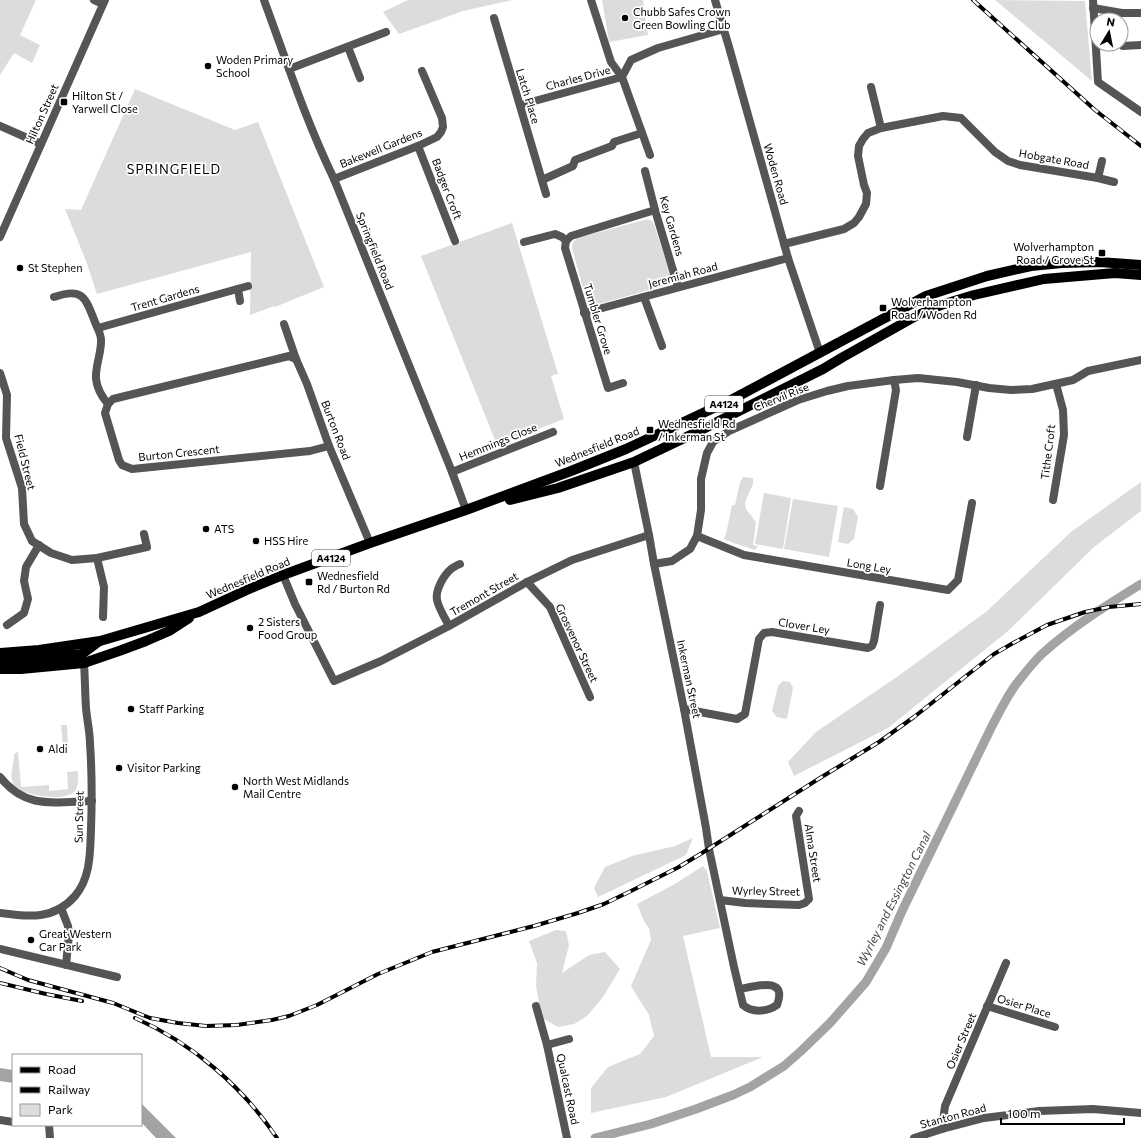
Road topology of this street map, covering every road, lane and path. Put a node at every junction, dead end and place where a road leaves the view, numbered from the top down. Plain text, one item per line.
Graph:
1 (94, 0) edge
2 (264, 0) edge
3 (591, 0) edge
4 (715, 0) edge
5 (104, 2) edge
6 (1093, 4) edge
7 (1141, 13) edge
8 (494, 18) dead end
9 (724, 30) junction
10 (386, 32) dead end
11 (1129, 46) edge
12 (1141, 46) edge
13 (348, 47) junction
14 (289, 69) junction
15 (422, 71) dead end
16 (622, 77) junction
17 (360, 78) dead end
18 (871, 87) dead end
19 (520, 105) junction
20 (1141, 112) edge
21 (0, 126) edge
22 (881, 128) junction
23 (642, 133) junction
24 (41, 144) junction
25 (418, 146) junction
26 (650, 156) dead end
27 (1102, 161) dead end
28 (645, 172) dead end
29 (1098, 178) junction
30 (334, 179) junction
31 (542, 180) junction
32 (1114, 182) dead end
33 (546, 194) dead end
34 (655, 210) junction
35 (10, 216) junction
36 (0, 218) edge
37 (0, 237) edge
38 (455, 241) dead end
39 (566, 241) junction
40 (524, 242) dead end
41 (784, 244) junction
42 (788, 258) junction
43 (1141, 265) edge
44 (1141, 275) edge
45 (248, 286) dead end
46 (678, 287) junction
47 (238, 289) junction
48 (644, 296) junction
49 (54, 297) dead end
50 (240, 301) dead end
51 (584, 314) junction
52 (284, 324) dead end
53 (98, 328) junction
54 (662, 346) dead end
55 (820, 353) junction
56 (296, 359) junction
57 (1141, 360) edge
58 (823, 369) junction
59 (0, 373) edge
60 (894, 380) junction
61 (623, 383) dead end
62 (1056, 384) junction
63 (976, 385) junction
64 (108, 404) junction
65 (553, 432) dead end
66 (967, 437) dead end
67 (329, 446) junction
68 (626, 449) junction
69 (634, 462) junction
70 (452, 472) junction
71 (880, 486) dead end
72 (1053, 500) dead end
73 (972, 503) dead end
74 (466, 510) junction
75 (144, 534) dead end
76 (649, 535) junction
77 (697, 536) junction
78 (370, 543) junction
79 (39, 545) junction
80 (97, 558) junction
81 (460, 564) dead end
82 (654, 564) junction
83 (283, 575) junction
84 (527, 582) junction
85 (880, 605) dead end
86 (199, 612) junction
87 (102, 617) dead end
88 (7, 625) dead end
89 (449, 626) junction
90 (100, 641) junction
91 (0, 653) edge
92 (83, 658) junction
93 (0, 659) edge
94 (0, 670) edge
95 (590, 697) dead end
96 (684, 709) junction
97 (0, 777) edge
98 (92, 801) junction
99 (799, 811) dead end
100 (809, 899) joint
101 (720, 900) junction
102 (63, 907) junction
103 (0, 913) edge
104 (0, 949) edge
105 (1006, 963) dead end
106 (66, 965) junction
107 (117, 977) dead end
108 (740, 989) junction
109 (536, 1006) dead end
110 (988, 1006) junction
111 (1055, 1027) dead end
112 (569, 1039) dead end
113 (547, 1045) junction
114 (1141, 1113) edge
115 (0, 1120) edge
116 (12, 1122) edge
117 (49, 1126) edge
118 (942, 1129) junction
119 (50, 1138) edge
120 (567, 1138) edge
121 (914, 1138) edge

1 - 5 street
2 - 14 street, Springfield Road
3 - 16 street
4 - 9 street, Woden Road
5 - 24 street, Hilton Street
6 - 7 street
6 - 20 street
8 - 19 street, Latch Place
9 - 16 street, Charles Drive
9 - 41 street, Woden Road
10 - 13 street
11 - 12 street
13 - 14 street
13 - 17 street
14 - 30 street, Springfield Road
15 - 25 street, Bakewell Gardens
16 - 19 street, Charles Drive
16 - 23 street
18 - 22 street
19 - 31 street, Latch Place
21 - 24 street
22 - 29 street, Hobgate Road
22 - 41 street, Hobgate Road
23 - 26 street
23 - 31 street
24 - 35 street, Hilton Street
25 - 30 street, Bakewell Gardens
25 - 38 street, Badger Croft
27 - 29 street
28 - 34 street, Key Gardens
29 - 32 street, Hobgate Road
30 - 70 street, Springfield Road
31 - 33 street, Latch Place
34 - 39 street
34 - 46 street, Key Gardens
35 - 36 street
35 - 37 street, Hilton Street
39 - 40 street
39 - 51 street, Tumbler Grove
41 - 42 street, Woden Road
42 - 46 street, Jeremiah Road
42 - 55 street, Woden Road
43 - 55 main road, A4124
44 - 58 main road, A4124
45 - 47 street, Trent Gardens
46 - 48 street, Jeremiah Road
47 - 50 street
47 - 53 street, Trent Gardens
48 - 51 street, Jeremiah Road
48 - 54 street
49 - 53 street
51 - 61 street, Tumbler Grove
52 - 56 street, Burton Road
53 - 64 street
55 - 58 main road
55 - 68 main road, Wednesfield Road / A4124
56 - 64 street
56 - 67 street, Burton Road
57 - 62 street, Chervil Rise
58 - 69 main road, Wednesfield Road / A4124
59 - 79 street, Field Street
60 - 63 street, Chervil Rise
60 - 71 street
60 - 77 street, Chervil Rise
62 - 63 street, Chervil Rise
62 - 72 street, Tithe Croft
63 - 66 street
64 - 67 street, Burton Crescent
65 - 70 street, Hemmings Close
67 - 78 street, Burton Road
68 - 69 main road
68 - 74 main road, Wednesfield Road / A4124
69 - 74 main road, Wednesfield Road / A4124
69 - 76 street, Inkerman Street
70 - 74 street, Springfield Road
73 - 77 street, Long Ley
74 - 78 main road, Wednesfield Road / A4124
75 - 80 street, Field Street
76 - 82 street, Inkerman Street
76 - 84 street, Tremont Street
77 - 82 street, Chervil Rise
78 - 83 main road, Wednesfield Road / A4124
79 - 80 street, Field Street
79 - 88 street
80 - 87 street
81 - 89 street
82 - 96 street, Inkerman Street
83 - 86 main road, Wednesfield Road / A4124
83 - 89 street, Tremont Street
84 - 89 street, Tremont Street
84 - 95 street, Grosvenor Street
85 - 96 street, Clover Ley
86 - 90 main road, Wednesfield Road / A4124
86 - 92 main road, Wednesfield Road / A4124
90 - 91 main road, Wednesfield Road / A4124
90 - 92 main road
92 - 93 main road
92 - 94 main road, Wednesfield Road / A4124
92 - 98 street, Sun Street
96 - 101 street, Inkerman Street
97 - 98 street
98 - 102 street, Sun Street
99 - 100 street, Alma Street
100 - 101 street, Wyrley Street
101 - 108 street, Inkerman Street
102 - 103 street, Sun Street
102 - 106 street
104 - 106 street
105 - 110 street, Osier Street
106 - 107 street
108 - 108 street, Inkerman Street
109 - 113 street, Qualcast Road
110 - 111 street, Osier Place
110 - 118 street, Osier Street
112 - 113 street, Qualcast Road
113 - 120 street, Qualcast Road
114 - 118 street, Stanton Road
115 - 116 street
117 - 119 street
118 - 121 street, Stanton Road

